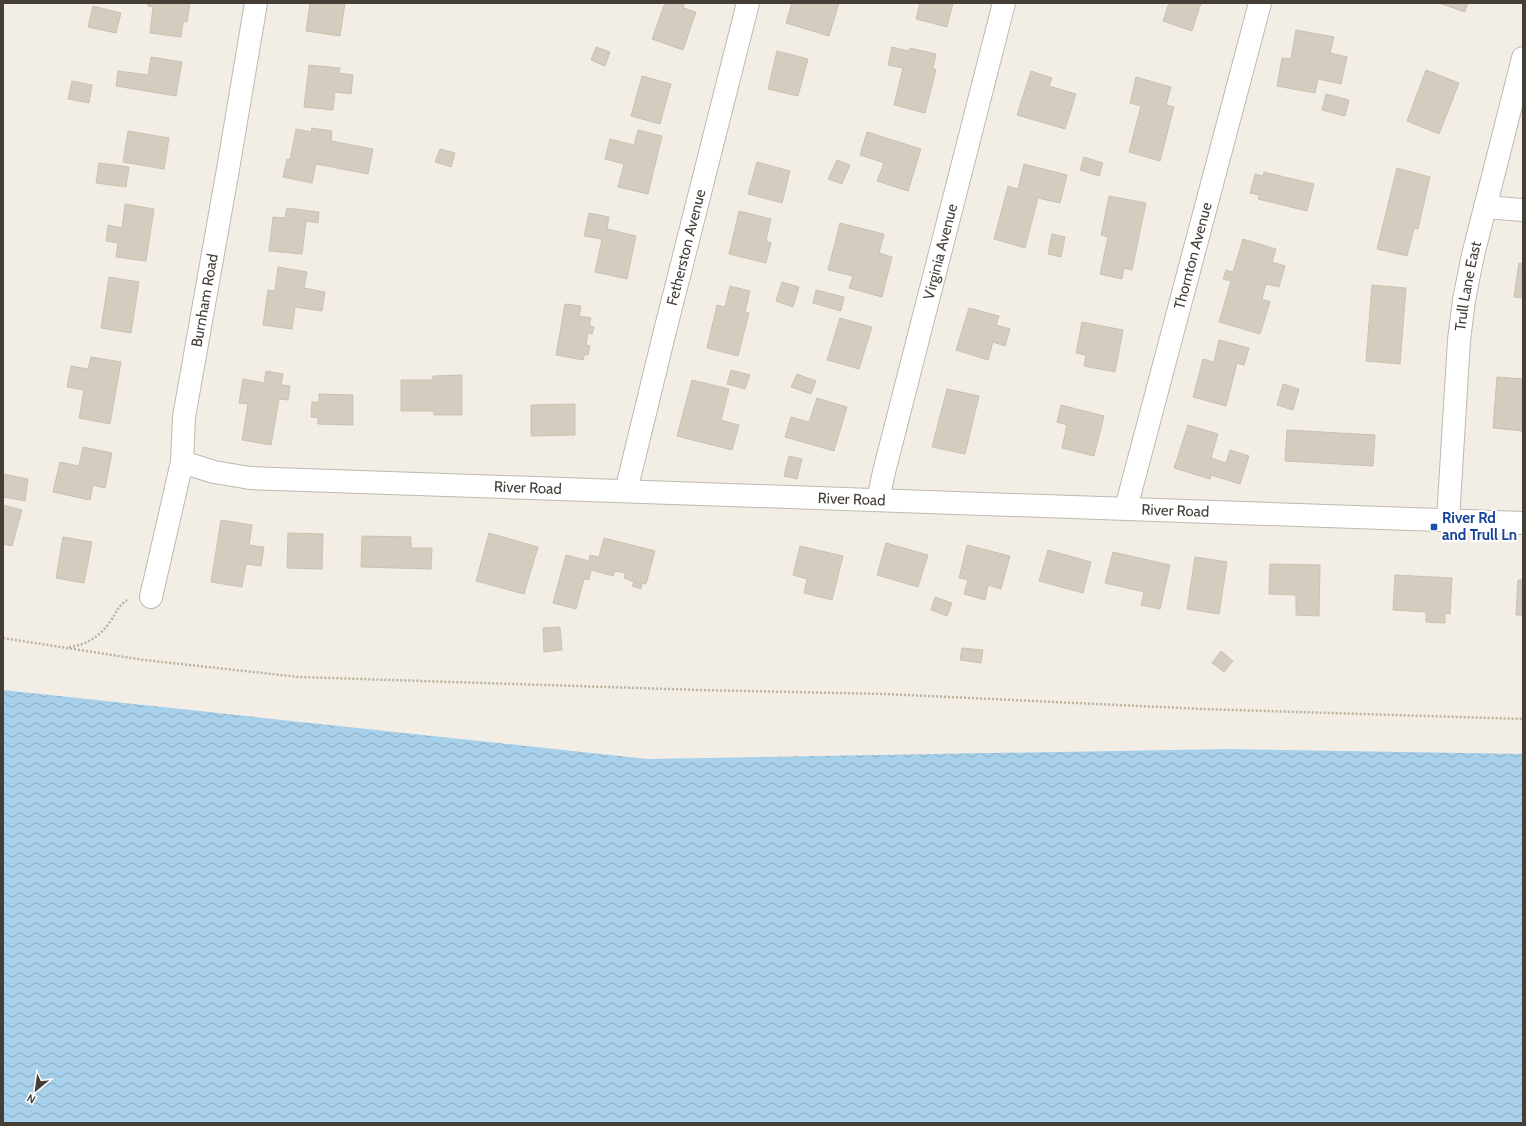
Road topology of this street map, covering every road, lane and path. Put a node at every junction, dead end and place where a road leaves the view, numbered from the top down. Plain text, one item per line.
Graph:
1 (256, 3) edge
2 (748, 3) edge
3 (1004, 3) edge
4 (1260, 3) edge
5 (1523, 58) edge
6 (1485, 207) junction
7 (1523, 210) edge
8 (182, 462) junction
9 (626, 491) junction
10 (878, 500) junction
11 (1126, 508) junction
12 (1448, 520) junction
13 (1523, 523) edge
14 (151, 597) joint
15 (3, 638) edge
16 (64, 648) junction
17 (1523, 719) edge

1 - 8 street, Burnham Road
2 - 9 street, Fetherston Avenue
3 - 10 street, Virginia Avenue
4 - 11 street, Thornton Avenue
5 - 6 street, Trull Lane East
6 - 7 street
6 - 12 street, Trull Lane East
8 - 9 street, River Road
8 - 14 street, Burnham Road
9 - 10 street, River Road
10 - 11 street, River Road
11 - 12 street, River Road
12 - 13 street, River Road
14 - 16 path
15 - 16 path
16 - 17 path

